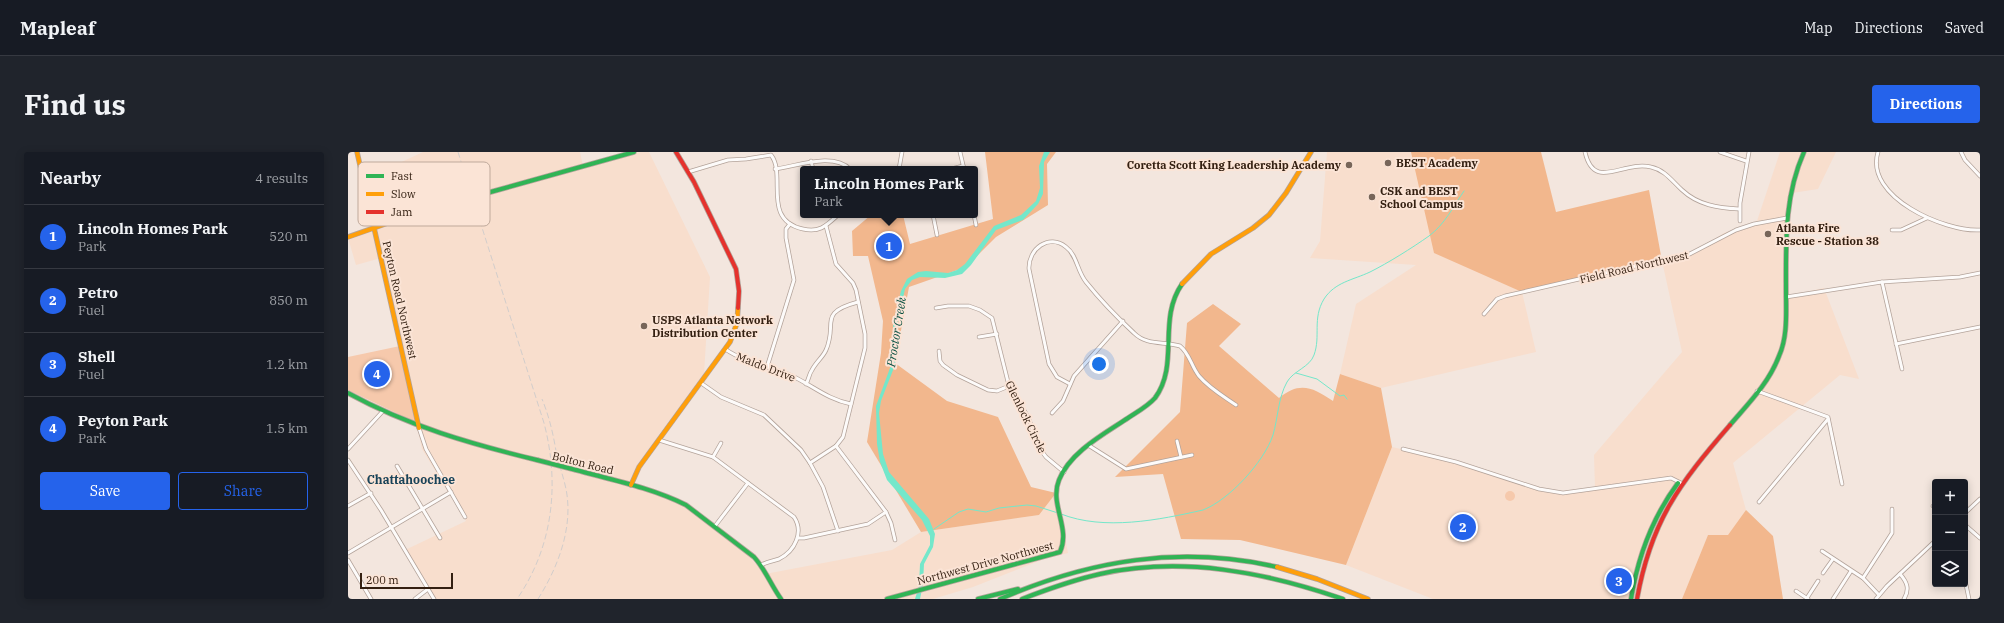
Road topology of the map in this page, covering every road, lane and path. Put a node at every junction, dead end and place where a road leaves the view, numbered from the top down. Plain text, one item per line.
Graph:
1 (357, 152) edge
2 (634, 152) edge
3 (676, 152) edge
4 (902, 152) edge
5 (960, 152) edge
6 (1311, 152) edge
7 (1585, 152) edge
8 (1720, 152) edge
9 (1749, 152) edge
10 (1804, 152) edge
11 (1878, 152) edge
12 (1961, 152) edge
13 (812, 161) junction
14 (1746, 161) junction
15 (359, 162) edge
16 (813, 166) edge
17 (846, 166) edge
18 (900, 166) edge
19 (964, 166) edge
20 (775, 169) junction
21 (688, 172) junction
22 (1980, 176) edge
23 (490, 192) edge
24 (1739, 209) junction
25 (833, 218) edge
26 (934, 218) edge
27 (975, 218) edge
28 (1787, 218) junction
29 (1927, 218) junction
30 (1740, 221) dead end
31 (790, 224) junction
32 (976, 225) dead end
33 (377, 226) edge
34 (826, 226) junction
35 (374, 227) junction
36 (1892, 230) dead end
37 (1980, 230) edge
38 (937, 235) dead end
39 (348, 236) edge
40 (1980, 274) edge
41 (1882, 282) junction
42 (1786, 297) junction
43 (858, 302) junction
44 (936, 308) dead end
45 (1484, 314) dead end
46 (1123, 321) junction
47 (1980, 327) edge
48 (997, 334) junction
49 (979, 337) dead end
50 (1168, 344) junction
51 (1896, 344) junction
52 (725, 349) junction
53 (939, 351) dead end
54 (767, 367) junction
55 (1902, 369) dead end
56 (700, 383) junction
57 (806, 384) junction
58 (1070, 384) junction
59 (1009, 386) junction
60 (1758, 391) junction
61 (348, 393) edge
62 (851, 404) junction
63 (1236, 405) dead end
64 (383, 411) junction
65 (1052, 412) dead end
66 (1828, 419) junction
67 (419, 428) junction
68 (659, 440) junction
69 (1177, 441) dead end
70 (721, 444) dead end
71 (1088, 445) junction
72 (836, 446) junction
73 (348, 449) edge
74 (1403, 449) dead end
75 (1192, 455) dead end
76 (713, 457) junction
77 (1181, 457) junction
78 (348, 460) edge
79 (810, 463) junction
80 (396, 466) dead end
81 (1064, 472) junction
82 (1680, 482) junction
83 (748, 483) junction
84 (1842, 484) dead end
85 (631, 485) junction
86 (451, 492) junction
87 (371, 493) junction
88 (1980, 499) edge
89 (1759, 502) dead end
90 (348, 506) edge
91 (422, 508) junction
92 (1892, 509) dead end
93 (1968, 510) edge
94 (886, 512) junction
95 (465, 517) dead end
96 (715, 526) junction
97 (391, 527) junction
98 (1968, 527) edge
99 (838, 531) junction
100 (440, 538) dead end
101 (798, 538) junction
102 (1980, 538) edge
103 (895, 540) dead end
104 (1932, 544) edge
105 (1822, 551) dead end
106 (348, 553) edge
107 (1833, 559) junction
108 (348, 560) edge
109 (761, 565) junction
110 (1851, 571) junction
111 (1823, 573) dead end
112 (1900, 574) junction
113 (1863, 578) junction
114 (1818, 581) dead end
115 (1026, 587) junction
116 (1966, 587) edge
117 (428, 589) junction
118 (1796, 591) dead end
119 (1038, 593) junction
120 (1879, 595) junction
121 (371, 599) edge
122 (415, 599) edge
123 (434, 599) edge
124 (781, 599) edge
125 (887, 599) edge
126 (978, 599) edge
127 (1000, 599) edge
128 (1022, 599) edge
129 (1027, 599) edge
130 (1343, 599) edge
131 (1368, 599) edge
132 (1631, 599) edge
133 (1637, 599) edge
134 (1807, 599) edge
135 (1833, 599) edge
136 (1876, 599) edge
137 (1904, 599) edge
138 (1969, 599) edge

1 - 15 main road, Peyton Road Northwest
2 - 23 main road, bridge
3 - 21 main road
4 - 18 street
5 - 19 street
6 - 50 main road, Northwest Drive Northwest
7 - 24 street
8 - 14 street
9 - 14 street
10 - 28 main road
11 - 29 street
12 - 22 street
13 - 16 street
13 - 17 street
13 - 20 street
14 - 24 street
20 - 21 street
20 - 31 street
21 - 52 main road
24 - 30 street
25 - 34 street
26 - 38 street
27 - 32 street
28 - 42 main road
28 - 45 street, Field Road Northwest
29 - 36 street
29 - 37 street
31 - 34 street
31 - 54 street
33 - 35 main road, bridge
34 - 43 street
35 - 39 main road
35 - 67 main road, Peyton Road Northwest
40 - 41 street
41 - 42 street
41 - 51 street
42 - 60 main road
43 - 57 street
43 - 62 street
44 - 48 street, Glenlock Circle
46 - 50 street
46 - 58 street
46 - 58 street
47 - 51 street
48 - 49 street
48 - 59 street, Glenlock Circle
50 - 63 street
50 - 71 main road, Northwest Drive Northwest
51 - 55 street
52 - 54 street, Maldo Drive
52 - 56 main road
53 - 59 street
54 - 57 street, Maldo Drive
56 - 68 main road
56 - 79 street
57 - 62 street, Maldo Drive
58 - 65 street
59 - 81 street, Glenlock Circle
60 - 66 street
60 - 82 main road
61 - 64 main road, Bolton Road
62 - 72 street
64 - 67 main road, Bolton Road
64 - 73 street
66 - 84 street
66 - 89 street
67 - 85 main road, Bolton Road, bridge
67 - 86 street
68 - 76 street
68 - 85 main road
69 - 77 street
70 - 76 street
71 - 77 street
71 - 81 main road, Northwest Drive Northwest
72 - 79 street
72 - 94 street
74 - 82 street
75 - 77 street
76 - 83 street
78 - 87 street
79 - 99 street
80 - 91 street
81 - 125 main road, Northwest Drive Northwest
82 - 132 main road
82 - 133 main road
83 - 96 street
83 - 101 street
85 - 96 main road, Bolton Road
86 - 91 street
86 - 95 street
87 - 90 street
87 - 97 street
88 - 93 street
91 - 97 street
91 - 100 street
92 - 113 street
94 - 99 street
94 - 103 street
96 - 109 main road, Bolton Road
97 - 106 street
97 - 117 street
98 - 102 street
99 - 101 street
101 - 109 street
104 - 112 street
105 - 107 street
107 - 110 street
107 - 111 street
108 - 121 street
109 - 124 main road, Bolton Road
110 - 113 street
110 - 135 street
112 - 120 street
112 - 137 street
113 - 120 street
114 - 134 street
115 - 126 main road
115 - 127 main road
115 - 131 main road
116 - 138 street
117 - 122 street
117 - 123 street
118 - 134 street
119 - 128 main road
119 - 129 main road
119 - 130 main road
120 - 136 street

